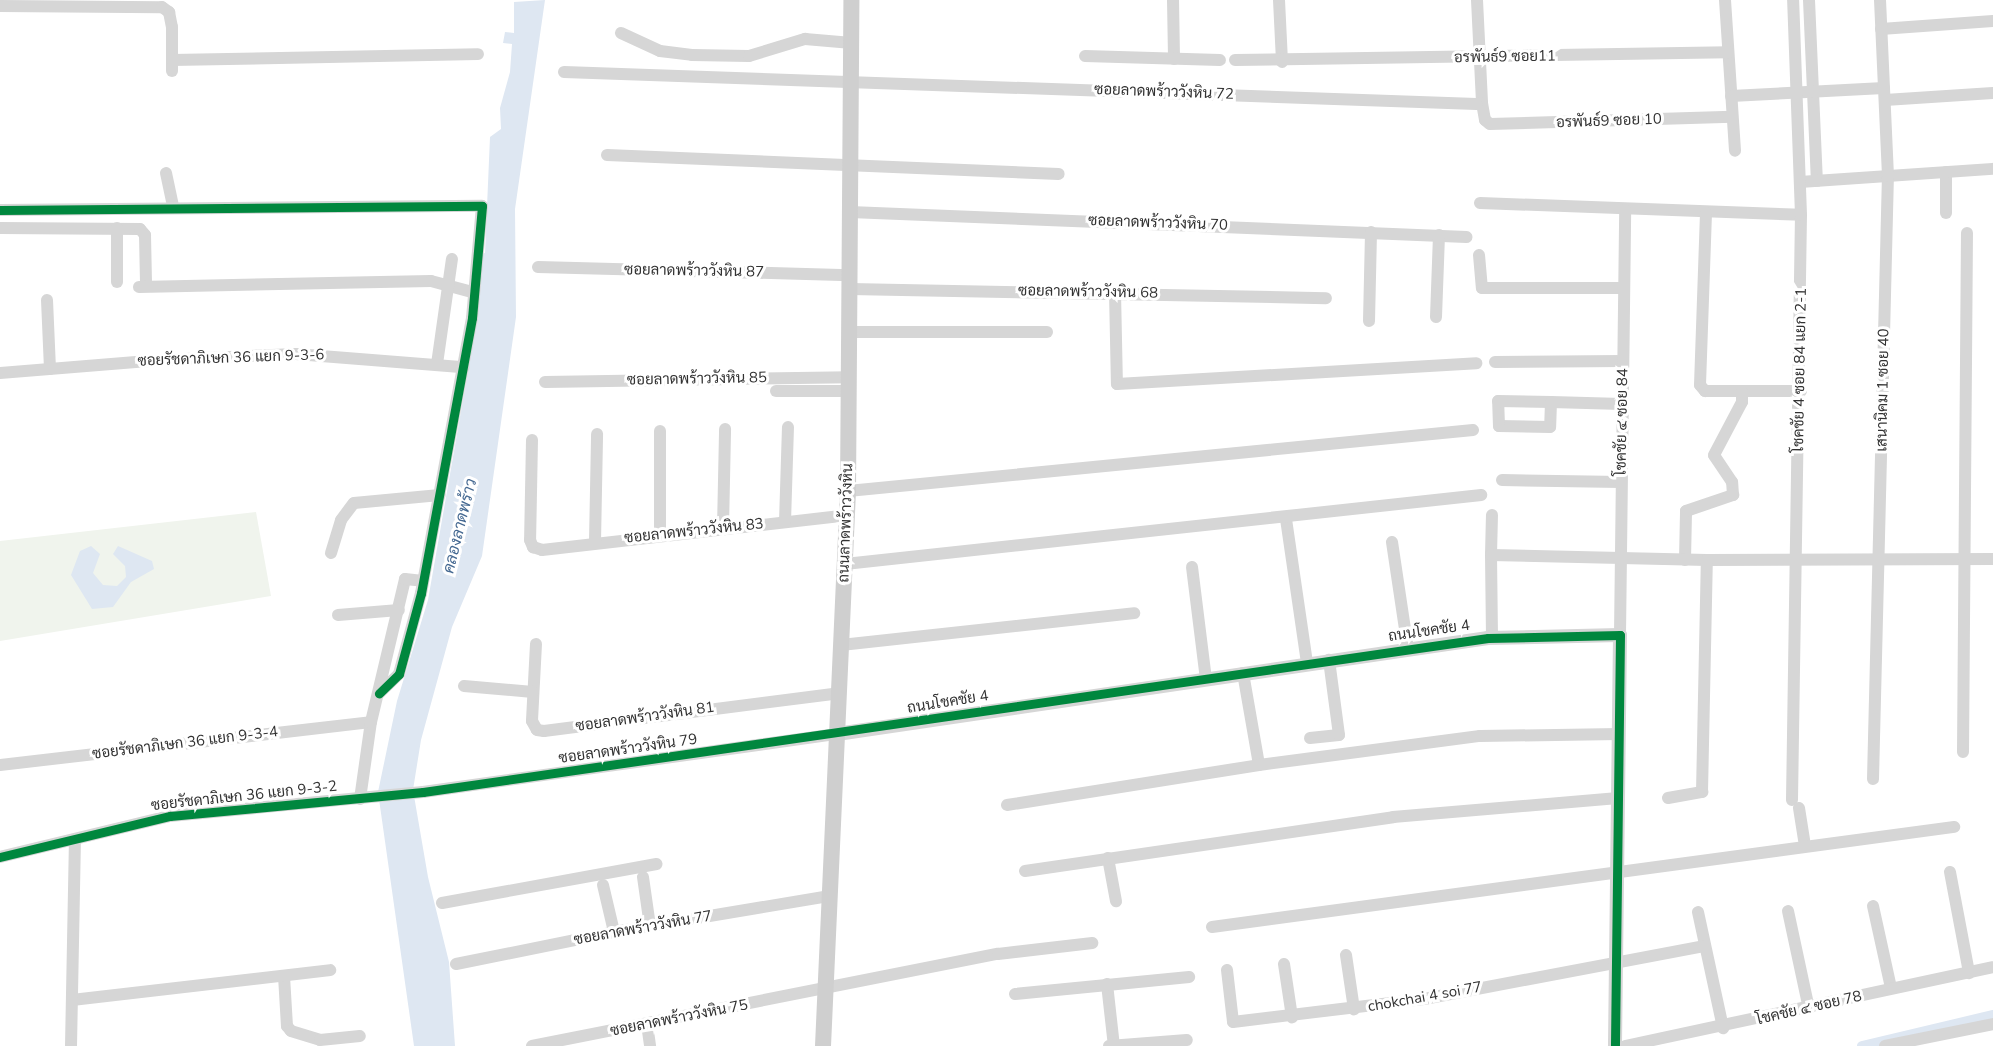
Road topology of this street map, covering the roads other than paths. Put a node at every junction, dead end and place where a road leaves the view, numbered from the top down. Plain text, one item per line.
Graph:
1 (851, 0) edge
2 (1173, 0) edge
3 (1279, 0) edge
4 (1477, 0) edge
5 (1725, 0) edge
6 (1793, 0) edge
7 (1809, 0) edge
8 (1880, 0) edge
9 (97, 3) edge
10 (0, 6) edge
11 (1993, 21) edge
12 (1881, 28) junction
13 (621, 33) dead end
14 (852, 43) junction
15 (1728, 52) junction
16 (478, 54) dead end
17 (1085, 56) dead end
18 (1481, 58) junction
19 (1174, 59) junction
20 (1220, 60) dead end
21 (1235, 60) dead end
22 (1282, 62) junction
23 (564, 72) dead end
24 (851, 81) junction
25 (1814, 92) junction
26 (1797, 93) junction
27 (1993, 93) edge
28 (1884, 94) junction
29 (1731, 96) junction
30 (1476, 104) dead end
31 (1732, 117) junction
32 (1735, 152) dead end
33 (607, 155) dead end
34 (851, 165) junction
35 (1993, 169) edge
36 (1946, 172) junction
37 (166, 173) dead end
38 (1059, 174) dead end
39 (1888, 176) junction
40 (1817, 181) junction
41 (1800, 182) junction
42 (1480, 203) dead end
43 (173, 207) junction
44 (0, 210) edge
45 (1625, 210) junction
46 (850, 212) junction
47 (1706, 213) junction
48 (1946, 213) dead end
49 (1801, 215) junction
50 (0, 228) edge
51 (117, 228) junction
52 (1371, 232) junction
53 (1967, 233) dead end
54 (1439, 235) junction
55 (1466, 237) dead end
56 (1479, 255) dead end
57 (452, 259) dead end
58 (538, 267) dead end
59 (117, 282) dead end
60 (850, 282) junction
61 (447, 283) junction
62 (1624, 288) junction
63 (472, 292) junction
64 (1115, 292) junction
65 (1326, 298) dead end
66 (47, 300) dead end
67 (1436, 317) dead end
68 (1369, 321) dead end
69 (849, 332) junction
70 (1047, 332) dead end
71 (1623, 361) junction
72 (1495, 362) dead end
73 (1476, 363) dead end
74 (437, 364) junction
75 (463, 367) junction
76 (50, 369) junction
77 (0, 373) edge
78 (544, 382) dead end
79 (849, 384) junction
80 (776, 391) dead end
81 (1801, 391) junction
82 (1742, 392) junction
83 (1551, 402) junction
84 (1623, 404) junction
85 (788, 427) dead end
86 (725, 429) dead end
87 (1473, 430) dead end
88 (660, 431) dead end
89 (597, 434) dead end
90 (532, 440) dead end
91 (1502, 480) dead end
92 (1622, 482) junction
93 (848, 492) junction
94 (440, 495) junction
95 (1481, 495) dead end
96 (847, 515) junction
97 (1492, 515) dead end
98 (1286, 519) junction
99 (785, 522) junction
100 (723, 528) junction
101 (660, 535) junction
102 (595, 542) junction
103 (1392, 542) dead end
104 (331, 553) dead end
105 (1491, 555) junction
106 (1621, 557) junction
107 (1796, 559) junction
108 (1963, 559) junction
109 (1993, 559) edge
110 (1685, 560) junction
111 (1707, 560) junction
112 (1879, 560) junction
113 (845, 564) junction
114 (1192, 567) dead end
115 (423, 581) junction
116 (399, 610) junction
117 (1134, 613) dead end
118 (338, 615) dead end
119 (1620, 635) junction
120 (1492, 637) junction
121 (536, 644) dead end
122 (841, 645) junction
123 (1408, 649) junction
124 (1329, 660) junction
125 (1307, 663) junction
126 (1243, 673) junction
127 (1206, 679) junction
128 (464, 686) dead end
129 (533, 692) junction
130 (379, 693) junction
131 (839, 693) junction
132 (371, 722) junction
133 (837, 734) junction
134 (1619, 734) junction
135 (1310, 738) dead end
136 (1963, 752) dead end
137 (0, 765) edge
138 (1259, 765) junction
139 (1873, 779) dead end
140 (423, 792) joint
141 (1618, 798) junction
142 (1668, 798) dead end
143 (360, 799) junction
144 (1007, 805) dead end
145 (1954, 827) dead end
146 (75, 840) junction
147 (1804, 846) junction
148 (0, 857) edge
149 (1108, 858) junction
150 (656, 864) dead end
151 (1025, 871) dead end
152 (1950, 872) dead end
153 (1617, 873) junction
154 (643, 877) dead end
155 (603, 885) dead end
156 (830, 896) junction
157 (1116, 901) dead end
158 (442, 903) dead end
159 (1873, 906) dead end
160 (1788, 911) dead end
161 (1698, 912) dead end
162 (650, 926) junction
163 (1212, 927) dead end
164 (614, 932) junction
165 (1092, 944) dead end
166 (1705, 946) junction
167 (1346, 955) dead end
168 (1616, 962) junction
169 (456, 964) dead end
170 (1284, 964) dead end
171 (1993, 967) edge
172 (330, 970) dead end
173 (1227, 970) dead end
174 (1968, 973) junction
175 (284, 976) junction
176 (1189, 977) dead end
177 (1107, 984) junction
178 (1890, 988) junction
179 (825, 990) junction
180 (1015, 994) dead end
181 (72, 1000) junction
182 (1809, 1009) junction
183 (1354, 1010) junction
184 (1292, 1017) junction
185 (647, 1024) junction
186 (1993, 1024) edge
187 (1723, 1028) junction
188 (360, 1036) dead end
189 (1187, 1040) dead end
190 (71, 1046) edge
191 (532, 1046) edge
192 (650, 1046) edge
193 (823, 1046) edge
194 (1112, 1046) edge
195 (1615, 1046) edge
196 (1625, 1046) edge
197 (1885, 1046) edge

1 - 14 main road, ถนนลาดพร้าววังหิน
2 - 19 street
3 - 22 street
4 - 18 street
5 - 15 street
6 - 26 street, โชคชัย 4 ซอย 84 แยก 2-1
7 - 25 street
8 - 12 street, เสนานิคม 1 ซอย 40
9 - 10 street
9 - 16 street
11 - 12 street
12 - 28 street, เสนานิคม 1 ซอย 40
13 - 14 street
14 - 24 main road, ถนนลาดพร้าววังหิน
15 - 18 street, อรพันธ์9 ซอย11
15 - 29 street
17 - 19 street
18 - 22 street, อรพันธ์9 ซอย11
18 - 31 street, อรพันธ์9 ซอย 10
19 - 20 street
21 - 22 street, อรพันธ์9 ซอย11
23 - 24 street, ซอยลาดพร้าววังหิน 72
24 - 30 street, ซอยลาดพร้าววังหิน 72
24 - 34 main road, ถนนลาดพร้าววังหิน
25 - 26 street
25 - 28 street
25 - 40 street
26 - 29 street
26 - 41 street, โชคชัย 4 ซอย 84 แยก 2-1
27 - 28 street
28 - 39 street, เสนานิคม 1 ซอย 40
29 - 31 street
31 - 32 street
33 - 34 street
34 - 38 street
34 - 46 main road, ถนนลาดพร้าววังหิน
35 - 36 street
36 - 39 street
36 - 48 street
37 - 43 street
39 - 40 street
39 - 112 street, เสนานิคม 1 ซอย 40
40 - 41 street
41 - 49 street, โชคชัย 4 ซอย 84 แยก 2-1
42 - 45 street
43 - 44 street
43 - 63 street
45 - 47 street
45 - 62 street, โชคชัย ๔ ซอย 84
46 - 52 street, ซอยลาดพร้าววังหิน 70
46 - 60 main road, ถนนลาดพร้าววังหิน
47 - 49 street
47 - 82 street
49 - 81 street, โชคชัย 4 ซอย 84 แยก 2-1
50 - 51 street
51 - 59 street
51 - 61 street
52 - 54 street, ซอยลาดพร้าววังหิน 70
52 - 68 street
53 - 108 street
54 - 55 street, ซอยลาดพร้าววังหิน 70
54 - 67 street
56 - 62 street
57 - 61 street
58 - 60 street, ซอยลาดพร้าววังหิน 87
60 - 64 street, ซอยลาดพร้าววังหิน 68
60 - 69 main road, ถนนลาดพร้าววังหิน
61 - 63 street
61 - 74 street
62 - 71 street, โชคชัย ๔ ซอย 84
63 - 75 street
64 - 65 street, ซอยลาดพร้าววังหิน 68
64 - 73 street
66 - 76 street
69 - 70 street
69 - 79 main road, ถนนลาดพร้าววังหิน
71 - 72 street
71 - 84 street, โชคชัย ๔ ซอย 84
74 - 75 street, ซอยรัชดาภิเษก 36 แยก 9-3-6
74 - 76 street, ซอยรัชดาภิเษก 36 แยก 9-3-6
75 - 94 street
76 - 77 street, ซอยรัชดาภิเษก 36 แยก 9-3-6
78 - 79 street, ซอยลาดพร้าววังหิน 85
79 - 80 street
79 - 93 main road, ถนนลาดพร้าววังหิน
81 - 82 street
81 - 107 street, โชคชัย 4 ซอย 84 แยก 2-1
82 - 110 street
83 - 83 street
83 - 84 street
84 - 92 street, โชคชัย ๔ ซอย 84
85 - 99 street
86 - 100 street
87 - 93 street
88 - 101 street
89 - 102 street
90 - 102 street, ซอยลาดพร้าววังหิน 83
91 - 92 street
92 - 106 street, โชคชัย ๔ ซอย 84
93 - 96 main road, ถนนลาดพร้าววังหิน
94 - 104 street
94 - 115 street
95 - 98 street
96 - 99 street, ซอยลาดพร้าววังหิน 83
96 - 113 main road, ถนนลาดพร้าววังหิน
97 - 105 street
98 - 113 street
98 - 125 street
99 - 100 street, ซอยลาดพร้าววังหิน 83
100 - 101 street, ซอยลาดพร้าววังหิน 83
101 - 102 street, ซอยลาดพร้าววังหิน 83
103 - 123 street
105 - 106 street
105 - 120 street
106 - 110 street
106 - 119 street, โชคชัย ๔ ซอย 84
107 - 111 street
107 - 112 street
107 - 147 street, โชคชัย 4 ซอย 84 แยก 2-1
108 - 109 street
108 - 112 street
108 - 136 street
110 - 111 street
111 - 142 street
112 - 139 street, เสนานิคม 1 ซอย 40
113 - 122 main road, ถนนลาดพร้าววังหิน
114 - 127 street
115 - 116 street
115 - 130 street
116 - 118 street
116 - 130 street
117 - 122 street
119 - 120 street, ถนนโชคชัย 4
119 - 134 street
120 - 123 street, ถนนโชคชัย 4
121 - 129 street, ซอยลาดพร้าววังหิน 81
122 - 131 main road, ถนนลาดพร้าววังหิน
123 - 124 street, ถนนโชคชัย 4
124 - 125 street, ถนนโชคชัย 4
124 - 135 street
125 - 126 street, ถนนโชคชัย 4
126 - 127 street, ถนนโชคชัย 4
126 - 138 street
127 - 133 street, ถนนโชคชัย 4
128 - 129 street
129 - 131 street, ซอยลาดพร้าววังหิน 81
130 - 132 street
131 - 133 main road, ถนนลาดพร้าววังหิน
132 - 137 street, ซอยรัชดาภิเษก 36 แยก 9-3-4
132 - 143 street
133 - 140 street, ซอยลาดพร้าววังหิน 79
133 - 156 main road, ถนนลาดพร้าววังหิน
134 - 138 street
134 - 141 street
138 - 144 street
140 - 143 street, ซอยรัชดาภิเษก 36 แยก 9-3-2
141 - 149 street
141 - 153 street
143 - 146 street, ซอยรัชดาภิเษก 36 แยก 9-3-2
145 - 147 street
146 - 148 street, ซอยรัชดาภิเษก 36 แยก 9-3-2
146 - 181 street
147 - 153 street
149 - 151 street
149 - 157 street
150 - 158 street
152 - 174 street
153 - 163 street
153 - 168 street
154 - 162 street
155 - 164 street
156 - 162 street, ซอยลาดพร้าววังหิน 77
156 - 179 main road, ถนนลาดพร้าววังหิน
159 - 178 street
160 - 182 street
161 - 166 street
162 - 164 street, ซอยลาดพร้าววังหิน 77
164 - 169 street, ซอยลาดพร้าววังหิน 77
165 - 179 street, ซอยลาดพร้าววังหิน 75
166 - 168 street, chokchai 4 soi 77
166 - 187 street
167 - 183 street
168 - 183 street, chokchai 4 soi 77
168 - 195 street
170 - 184 street
171 - 174 street, โชคชัย ๔ ซอย 78
172 - 175 street
173 - 184 street, chokchai 4 soi 77
174 - 178 street, โชคชัย ๔ ซอย 78
175 - 181 street
175 - 188 street
176 - 177 street
177 - 180 street
177 - 194 street
178 - 182 street, โชคชัย ๔ ซอย 78
179 - 185 street, ซอยลาดพร้าววังหิน 75
179 - 193 main road, ถนนลาดพร้าววังหิน
181 - 190 street
182 - 187 street, โชคชัย ๔ ซอย 78
183 - 184 street, chokchai 4 soi 77
185 - 191 street, ซอยลาดพร้าววังหิน 75
185 - 192 street
186 - 197 street
187 - 196 street, โชคชัย ๔ ซอย 78
189 - 194 street

